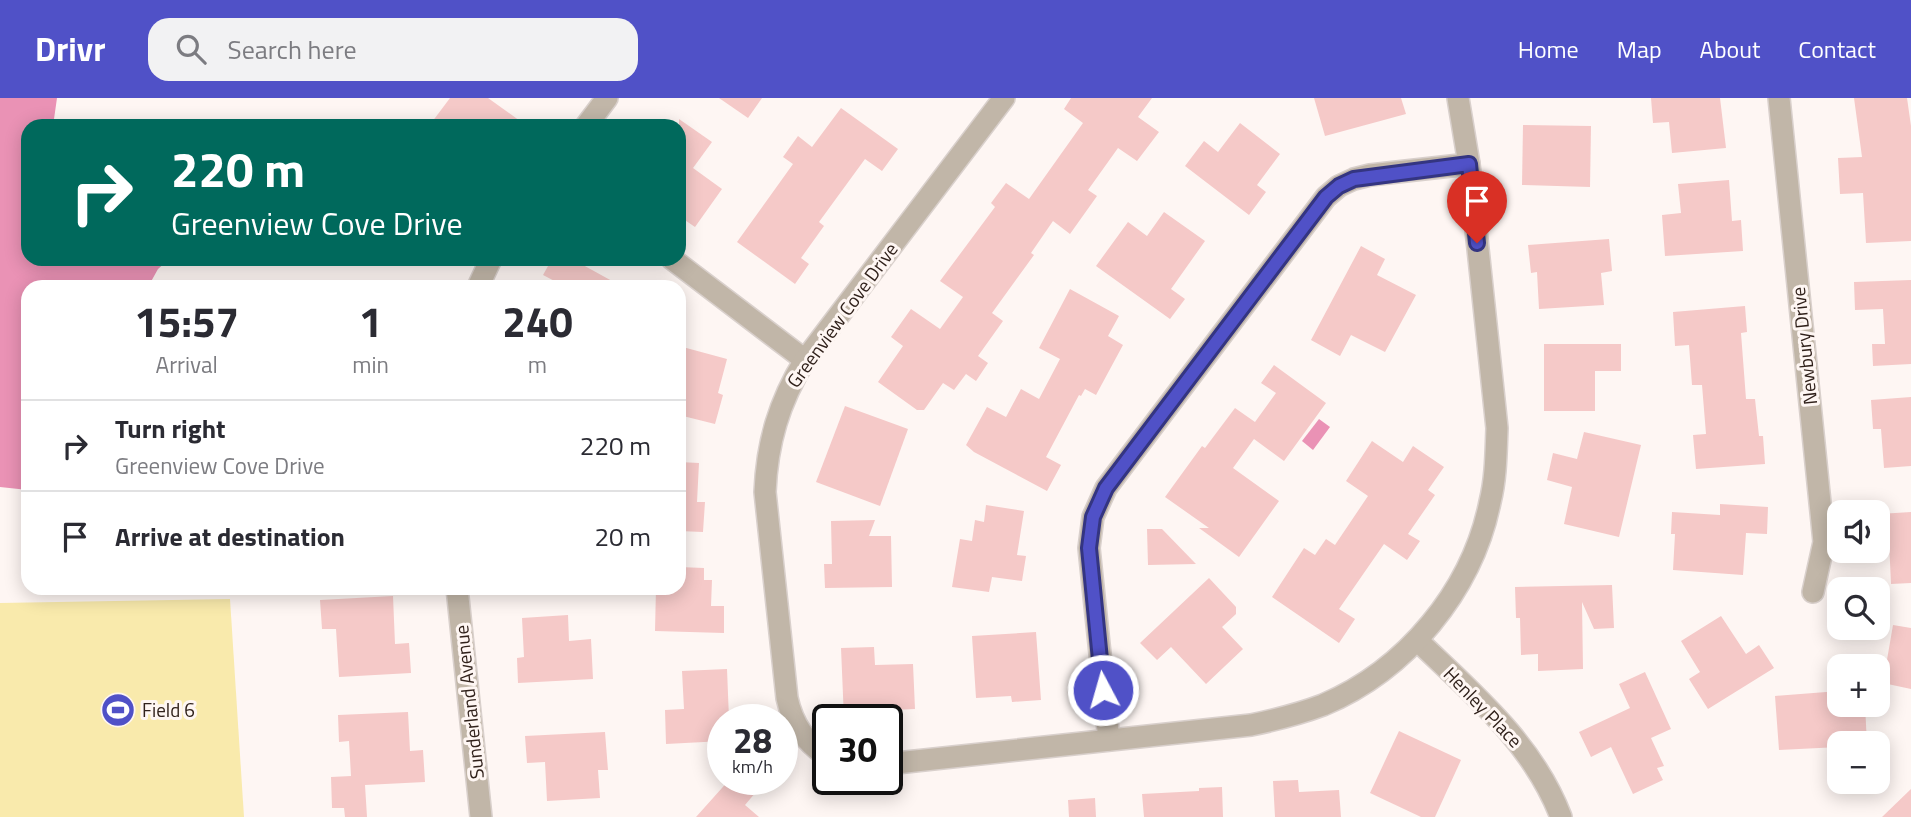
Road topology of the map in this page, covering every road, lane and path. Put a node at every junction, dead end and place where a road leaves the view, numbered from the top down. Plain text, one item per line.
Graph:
1 (607, 98) edge
2 (1004, 98) edge
3 (1458, 98) edge
4 (1779, 98) edge
5 (591, 119) edge
6 (1469, 164) junction
7 (681, 266) edge
8 (805, 360) junction
9 (1813, 592) dead end
10 (458, 595) edge
11 (1417, 640) junction
12 (1109, 740) junction
13 (812, 745) edge
14 (903, 762) edge
15 (481, 817) edge
16 (1561, 817) edge

1 - 5 street
2 - 8 street, Greenview Cove Drive
3 - 6 street
4 - 9 street, Newbury Drive
6 - 11 street
6 - 12 street
7 - 8 street
8 - 13 street, Greenview Cove Drive
10 - 15 street, Sunderland Avenue
11 - 12 street
11 - 16 street, Henley Place
12 - 14 street

